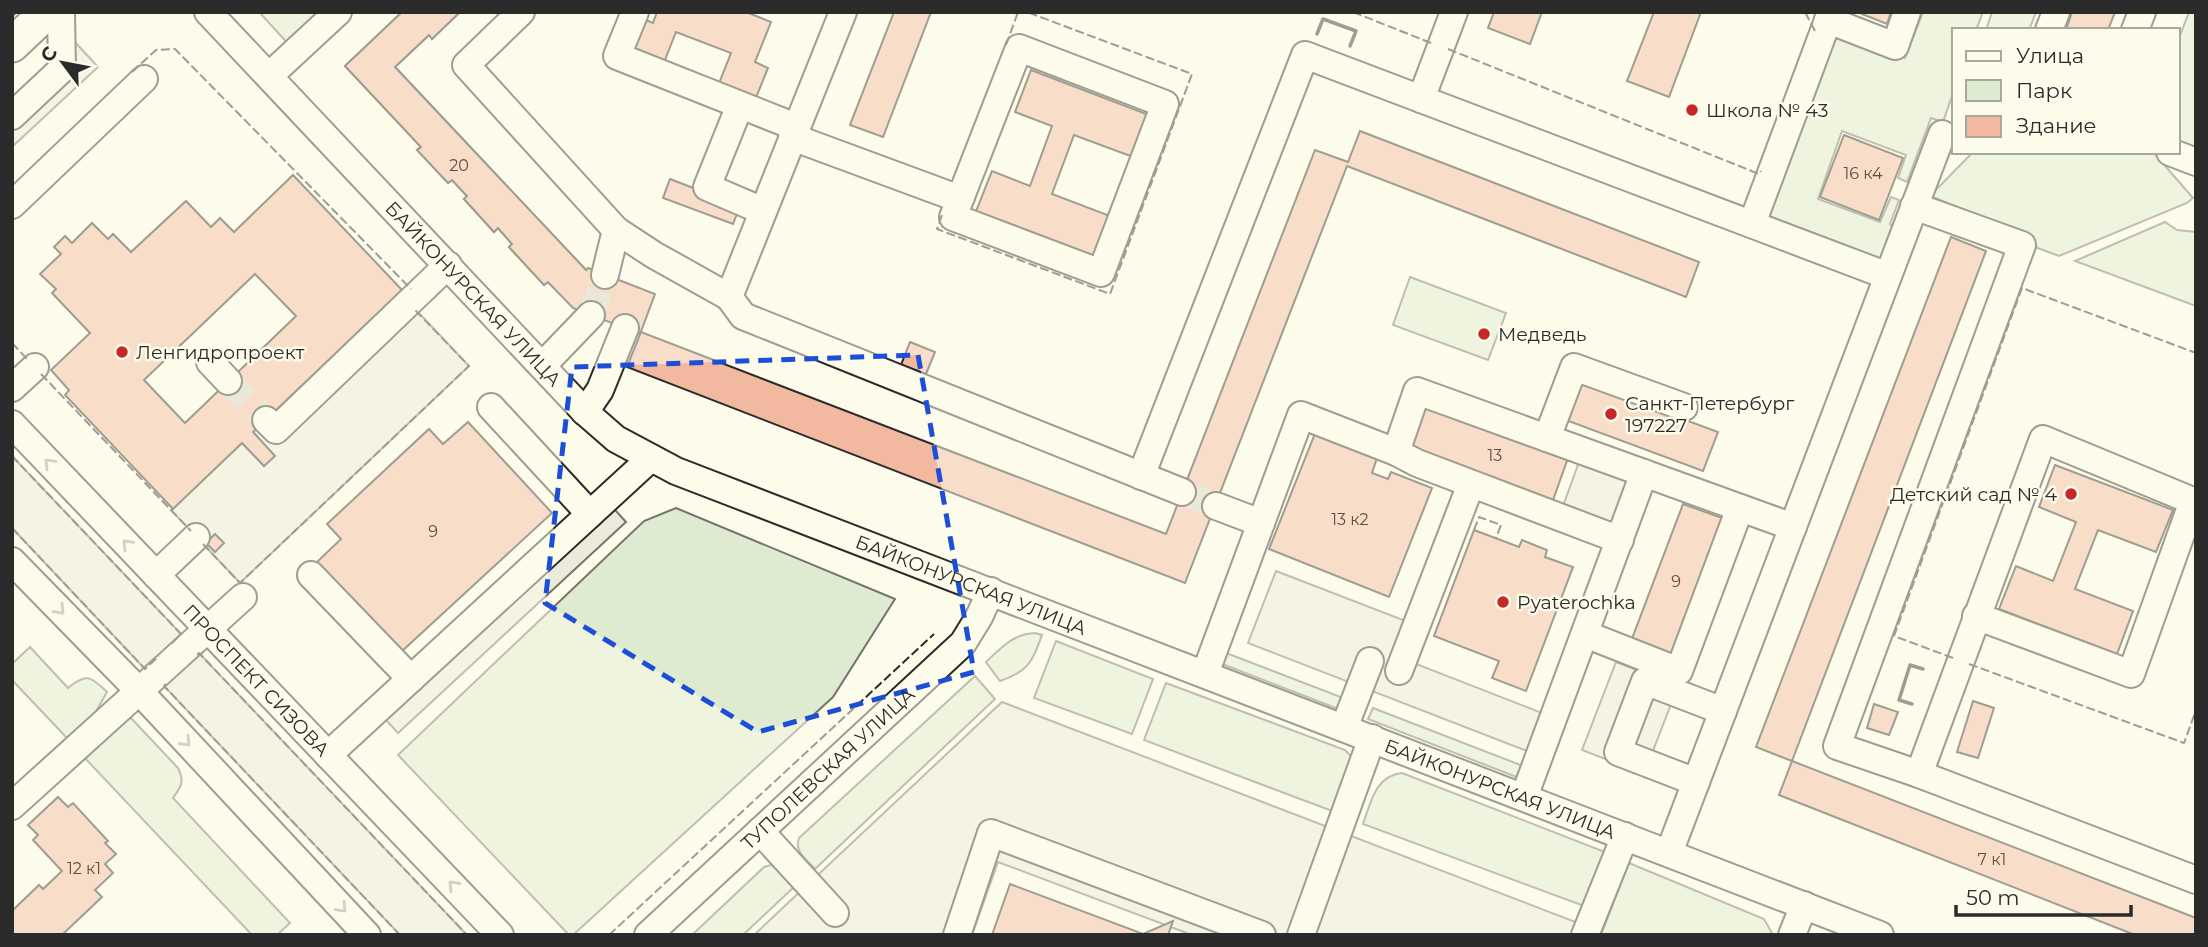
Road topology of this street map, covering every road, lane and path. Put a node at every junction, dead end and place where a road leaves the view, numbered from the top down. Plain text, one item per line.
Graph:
1 (47, 12) edge
2 (61, 12) edge
3 (208, 12) edge
4 (338, 12) edge
5 (521, 12) edge
6 (635, 12) edge
7 (843, 12) edge
8 (1454, 12) edge
9 (1907, 12) edge
10 (1829, 16) edge
11 (12, 45) edge
12 (269, 76) junction
13 (144, 79) dead end
14 (1421, 99) junction
15 (740, 105) junction
16 (12, 116) edge
17 (794, 132) junction
18 (1942, 134) dead end
19 (2175, 154) edge
20 (2196, 162) edge
21 (961, 197) junction
22 (12, 205) edge
23 (1914, 206) junction
24 (763, 211) junction
25 (1752, 224) junction
26 (615, 230) junction
27 (448, 265) junction
28 (605, 275) tunnel mouth
29 (1888, 276) junction
30 (729, 297) junction
31 (591, 315) tunnel mouth
32 (625, 328) dead end
33 (209, 362) dead end
34 (542, 366) junction
35 (35, 367) dead end
36 (228, 381) tunnel mouth
37 (12, 388) edge
38 (491, 407) dead end
39 (1684, 407) dead end
40 (585, 412) junction
41 (266, 419) dead end
42 (12, 424) edge
43 (1547, 438) junction
44 (1396, 452) junction
45 (651, 458) junction
46 (1644, 473) junction
47 (1141, 476) junction
48 (1471, 484) junction
49 (1182, 492) tunnel mouth
50 (1216, 506) tunnel mouth
51 (1740, 508) junction
52 (590, 514) junction
53 (1261, 523) junction
54 (1793, 527) junction
55 (196, 537) dead end
56 (1620, 540) junction
57 (12, 561) edge
58 (156, 575) junction
59 (311, 575) dead end
60 (990, 591) junction
61 (243, 597) dead end
62 (1976, 616) junction
63 (208, 629) junction
64 (1585, 634) junction
65 (1370, 661) dead end
66 (1399, 671) dead end
67 (1205, 674) junction
68 (411, 679) junction
69 (140, 692) junction
70 (1723, 711) junction
71 (1344, 727) junction
72 (1373, 738) junction
73 (328, 755) junction
74 (1919, 774) junction
75 (1696, 782) junction
76 (1524, 797) junction
77 (12, 806) edge
78 (760, 831) junction
79 (1625, 836) junction
80 (1669, 853) junction
81 (2196, 880) edge
82 (1804, 905) junction
83 (835, 913) dead end
84 (367, 935) edge
85 (500, 935) edge
86 (648, 935) edge
87 (957, 935) edge
88 (1262, 935) edge
89 (1301, 935) edge
90 (1585, 935) edge
91 (1792, 935) edge
92 (1880, 935) edge

1 - 11 main road
2 - 16 street
3 - 12 street, БАЙКОНУРСКАЯ УЛИЦА
4 - 12 street
5 - 26 street
6 - 15 street
7 - 17 street
8 - 14 street
9 - 10 street
10 - 25 street
12 - 27 street, БАЙКОНУРСКАЯ УЛИЦА
13 - 22 street
14 - 25 street
14 - 47 street
15 - 17 street
15 - 24 street
17 - 21 street
17 - 24 street
18 - 23 street
19 - 20 street
21 - 21 street
23 - 29 street
23 - 74 street
24 - 30 street
25 - 29 street
26 - 28 street
26 - 30 street
27 - 34 street, БАЙКОНУРСКАЯ УЛИЦА
27 - 41 street
29 - 54 street
30 - 47 street
31 - 34 street
32 - 40 street
33 - 36 street
34 - 40 street, БАЙКОНУРСКАЯ УЛИЦА
35 - 37 street
38 - 52 street
39 - 43 street
40 - 45 street, БАЙКОНУРСКАЯ УЛИЦА
58 -> 42 street, ПРОСПЕКТ СИЗОВА
43 - 44 street
43 - 46 street
44 - 48 street
44 - 53 street
45 - 52 street
45 - 60 street, БАЙКОНУРСКАЯ УЛИЦА
46 - 51 street
46 - 56 street
47 - 49 street
48 - 56 street
48 - 66 street
50 - 53 street
51 - 54 street
51 - 64 street
52 - 68 street
53 - 67 street
54 - 70 street
55 - 58 street
56 - 64 street
57 -> 69 street
58 - 63 street, ПРОСПЕКТ СИЗОВА
59 - 68 street
60 - 67 street, БАЙКОНУРСКАЯ УЛИЦА
60 - 78 street, ТУПОЛЕВСКАЯ УЛИЦА
61 - 63 street
62 - 62 street
62 - 74 street
63 - 69 street
63 - 73 street, ПРОСПЕКТ СИЗОВА
64 - 76 street
65 - 71 street
67 - 71 street, БАЙКОНУРСКАЯ УЛИЦА
68 - 73 street
69 - 77 street
69 -> 84 street
70 - 75 street
70 - 75 street
71 - 72 street, БАЙКОНУРСКАЯ УЛИЦА
72 - 76 street, БАЙКОНУРСКАЯ УЛИЦА
72 - 89 street
85 -> 73 street, ПРОСПЕКТ СИЗОВА
74 - 81 street
75 - 80 street
76 - 79 street, БАЙКОНУРСКАЯ УЛИЦА
78 - 83 street
78 - 86 street, ТУПОЛЕВСКАЯ УЛИЦА
79 - 80 street, БАЙКОНУРСКАЯ УЛИЦА
79 - 90 street
80 - 82 street, БАЙКОНУРСКАЯ УЛИЦА
82 - 91 street
82 - 92 street, БАЙКОНУРСКАЯ УЛИЦА
87 - 88 street

